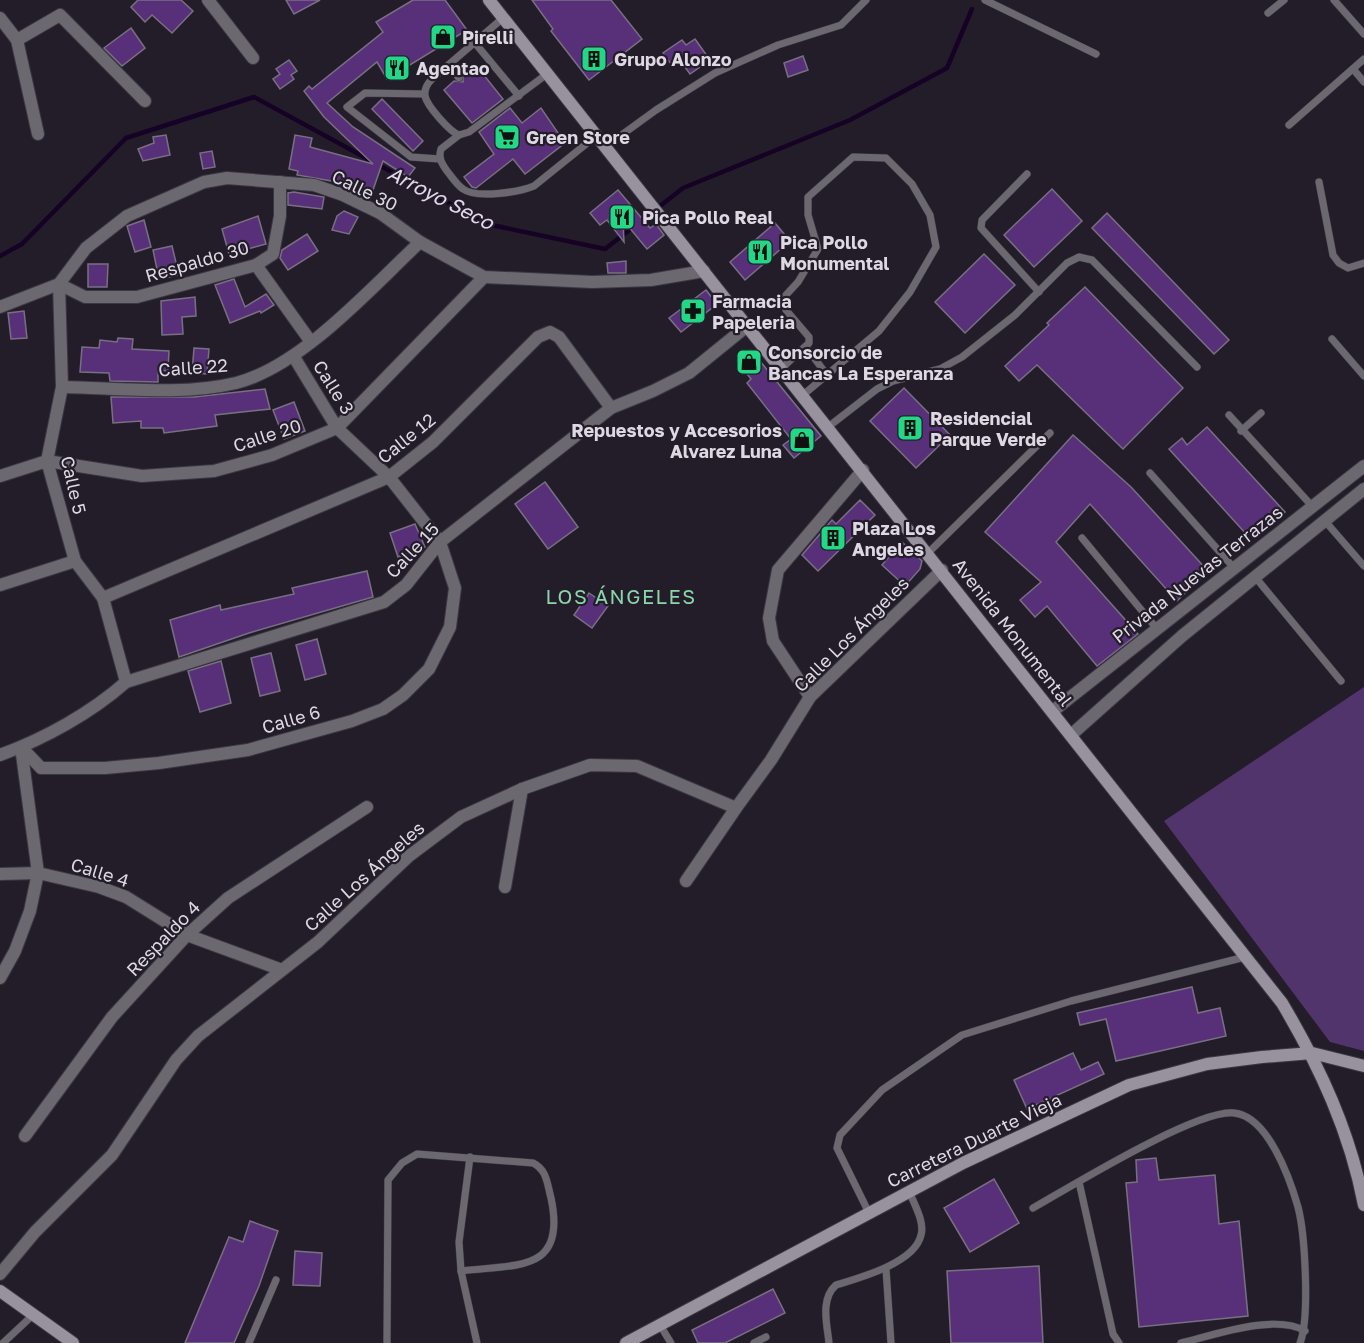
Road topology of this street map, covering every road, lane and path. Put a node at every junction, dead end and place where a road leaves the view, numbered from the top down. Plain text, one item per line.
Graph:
1 (208, 0) edge
2 (489, 0) edge
3 (866, 0) edge
4 (985, 0) edge
5 (1284, 0) edge
6 (1334, 0) edge
7 (1268, 13) dead end
8 (0, 18) edge
9 (503, 18) junction
10 (1364, 34) edge
11 (17, 40) junction
12 (476, 43) junction
13 (1096, 54) dead end
14 (253, 58) dead end
15 (1364, 59) edge
16 (449, 65) junction
17 (1353, 69) junction
18 (547, 74) junction
19 (459, 78) dead end
20 (1364, 82) edge
21 (424, 94) junction
22 (519, 96) junction
23 (145, 101) dead end
24 (1289, 125) dead end
25 (38, 134) dead end
26 (459, 135) junction
27 (596, 136) junction
28 (605, 147) junction
29 (440, 159) junction
30 (1027, 174) dead end
31 (280, 182) junction
32 (1319, 182) dead end
33 (420, 242) junction
34 (1364, 263) edge
35 (256, 266) junction
36 (704, 271) junction
37 (484, 277) junction
38 (59, 284) junction
39 (1039, 292) junction
40 (0, 307) edge
41 (747, 326) junction
42 (1332, 339) dead end
43 (311, 342) junction
44 (806, 347) junction
45 (294, 357) junction
46 (1197, 367) dead end
47 (782, 368) junction
48 (827, 375) junction
49 (1364, 376) edge
50 (62, 387) junction
51 (803, 395) junction
52 (611, 408) junction
53 (1261, 413) dead end
54 (1229, 415) dead end
55 (828, 427) junction
56 (337, 428) junction
57 (1241, 431) junction
58 (1050, 433) dead end
59 (46, 461) junction
60 (1364, 466) edge
61 (863, 470) junction
62 (1150, 473) dead end
63 (0, 476) edge
64 (389, 477) junction
65 (1364, 489) edge
66 (1312, 506) junction
67 (1325, 521) junction
68 (1082, 538) dead end
69 (440, 542) junction
70 (928, 553) junction
71 (75, 561) junction
72 (1364, 566) edge
73 (1234, 568) junction
74 (942, 570) junction
75 (1256, 578) junction
76 (0, 585) edge
77 (103, 598) junction
78 (1157, 629) junction
79 (1341, 681) dead end
80 (126, 682) junction
81 (810, 697) junction
82 (1053, 711) junction
83 (1071, 735) junction
84 (21, 747) junction
85 (0, 755) edge
86 (522, 789) junction
87 (367, 807) dead end
88 (736, 807) junction
89 (38, 873) junction
90 (0, 874) edge
91 (686, 881) dead end
92 (505, 887) dead end
93 (187, 935) junction
94 (1245, 957) junction
95 (282, 970) junction
96 (0, 978) edge
97 (1312, 1053) junction
98 (1364, 1066) edge
99 (25, 1136) dead end
100 (470, 1157) junction
101 (1079, 1182) junction
102 (909, 1191) junction
103 (1364, 1206) edge
104 (1033, 1208) dead end
105 (869, 1213) junction
106 (886, 1269) junction
107 (461, 1271) junction
108 (0, 1274) edge
109 (276, 1280) dead end
110 (0, 1291) edge
111 (33, 1315) junction
112 (660, 1325) junction
113 (1305, 1331) junction
114 (766, 1337) dead end
115 (3, 1343) edge
116 (73, 1343) edge
117 (249, 1343) edge
118 (387, 1343) edge
119 (477, 1343) edge
120 (626, 1343) edge
121 (671, 1343) edge
122 (754, 1343) edge
123 (829, 1343) edge
124 (891, 1343) edge
125 (1119, 1343) edge
126 (1181, 1343) edge
127 (1300, 1343) edge

1 - 14 street
2 - 9 main road, Avenida Monumental
3 - 28 lane
4 - 13 lane
5 - 7 lane
6 - 10 lane
8 - 11 street
9 - 12 lane
9 - 18 main road, Avenida Monumental
11 - 23 street
11 - 25 street
12 - 16 lane
12 - 22 lane
15 - 17 lane
16 - 19 lane
16 - 21 lane
17 - 20 lane
17 - 24 lane
18 - 22 lane
18 - 27 main road, Avenida Monumental
21 - 26 lane
21 - 29 lane
22 - 26 lane
26 - 29 lane
27 - 28 main road, Avenida Monumental
27 - 29 lane
28 - 36 main road, Avenida Monumental
30 - 39 lane
31 - 33 street, Calle 30
31 - 35 street, Respaldo 30
31 - 38 street, Calle 30
32 - 34 lane
33 - 37 street, Calle 30
33 - 43 street, Calle 22
35 - 38 street, Respaldo 30
35 - 43 street
36 - 37 street, Calle 30
36 - 41 main road, Avenida Monumental
37 - 56 street, Calle 20
38 - 40 street
38 - 50 street, Calle 5
39 - 46 lane
39 - 55 lane
41 - 47 main road, Avenida Monumental
41 - 52 street, Calle 15
42 - 49 lane
43 - 45 street, Calle 22
44 - 47 lane
44 - 48 lane
44 - 48 lane
45 - 50 street, Calle 22
45 - 56 street, Calle 3
47 - 51 main road, Avenida Monumental
48 - 51 lane
50 - 59 street, Calle 5
51 - 55 main road, Avenida Monumental
52 - 64 street, Calle 12
52 - 69 street, Calle 15
53 - 57 lane
54 - 57 lane
55 - 61 main road, Avenida Monumental
56 - 59 street, Calle 20
56 - 64 street, Calle 3
57 - 66 lane
58 - 70 lane
59 - 63 street, Calle 20
59 - 71 street, Calle 5
60 - 66 street, Privada Nuevas Terrazas
61 - 70 main road, Avenida Monumental
61 - 81 street
62 - 73 lane
64 - 69 street, Calle 3
64 - 77 street, Calle 12
65 - 67 street, Privada Nuevas Terrazas
66 - 73 street, Privada Nuevas Terrazas
67 - 72 lane
67 - 75 street, Privada Nuevas Terrazas
68 - 78 lane
69 - 80 street, Calle 15
69 - 84 street, Calle 6
70 - 74 main road, Avenida Monumental
71 - 76 street
71 - 77 street, Calle 5
73 - 78 street, Privada Nuevas Terrazas
74 - 81 street, Calle Los Ángeles
74 - 82 main road, Avenida Monumental
75 - 79 lane
75 - 83 street, Privada Nuevas Terrazas
77 - 80 street, Calle 5
78 - 82 street, Privada Nuevas Terrazas
80 - 84 street, Calle 15
81 - 88 street, Calle Los Ángeles
82 - 83 main road, Avenida Monumental
83 - 94 main road, Avenida Monumental
84 - 85 street, Calle 15
84 - 89 street
86 - 88 street, Calle Los Ángeles
86 - 92 street
86 - 95 street, Calle Los Ángeles
87 - 93 street, Respaldo 4
88 - 91 street
89 - 90 street, Calle 4
89 - 93 street, Calle 4
89 - 96 street
93 - 95 street, Calle 4
93 - 99 street, Respaldo 4
94 - 97 main road, Avenida Monumental
94 - 105 lane
95 - 108 street, Calle Los Ángeles
97 - 98 main road, Carretera Duarte Vieja
97 - 102 main road, Carretera Duarte Vieja
97 - 103 main road, Avenida Monumental
100 - 107 lane
100 - 107 lane
100 - 118 lane
101 - 104 lane
101 - 113 lane
101 - 125 lane
102 - 105 main road, Carretera Duarte Vieja
102 - 106 lane
105 - 112 main road, Carretera Duarte Vieja
106 - 123 lane
106 - 124 lane
107 - 119 lane
109 - 117 lane
110 - 111 main road
111 - 115 lane
111 - 116 main road
112 - 120 main road, Carretera Duarte Vieja
112 - 121 lane
113 - 126 lane
113 - 127 lane
114 - 122 lane

